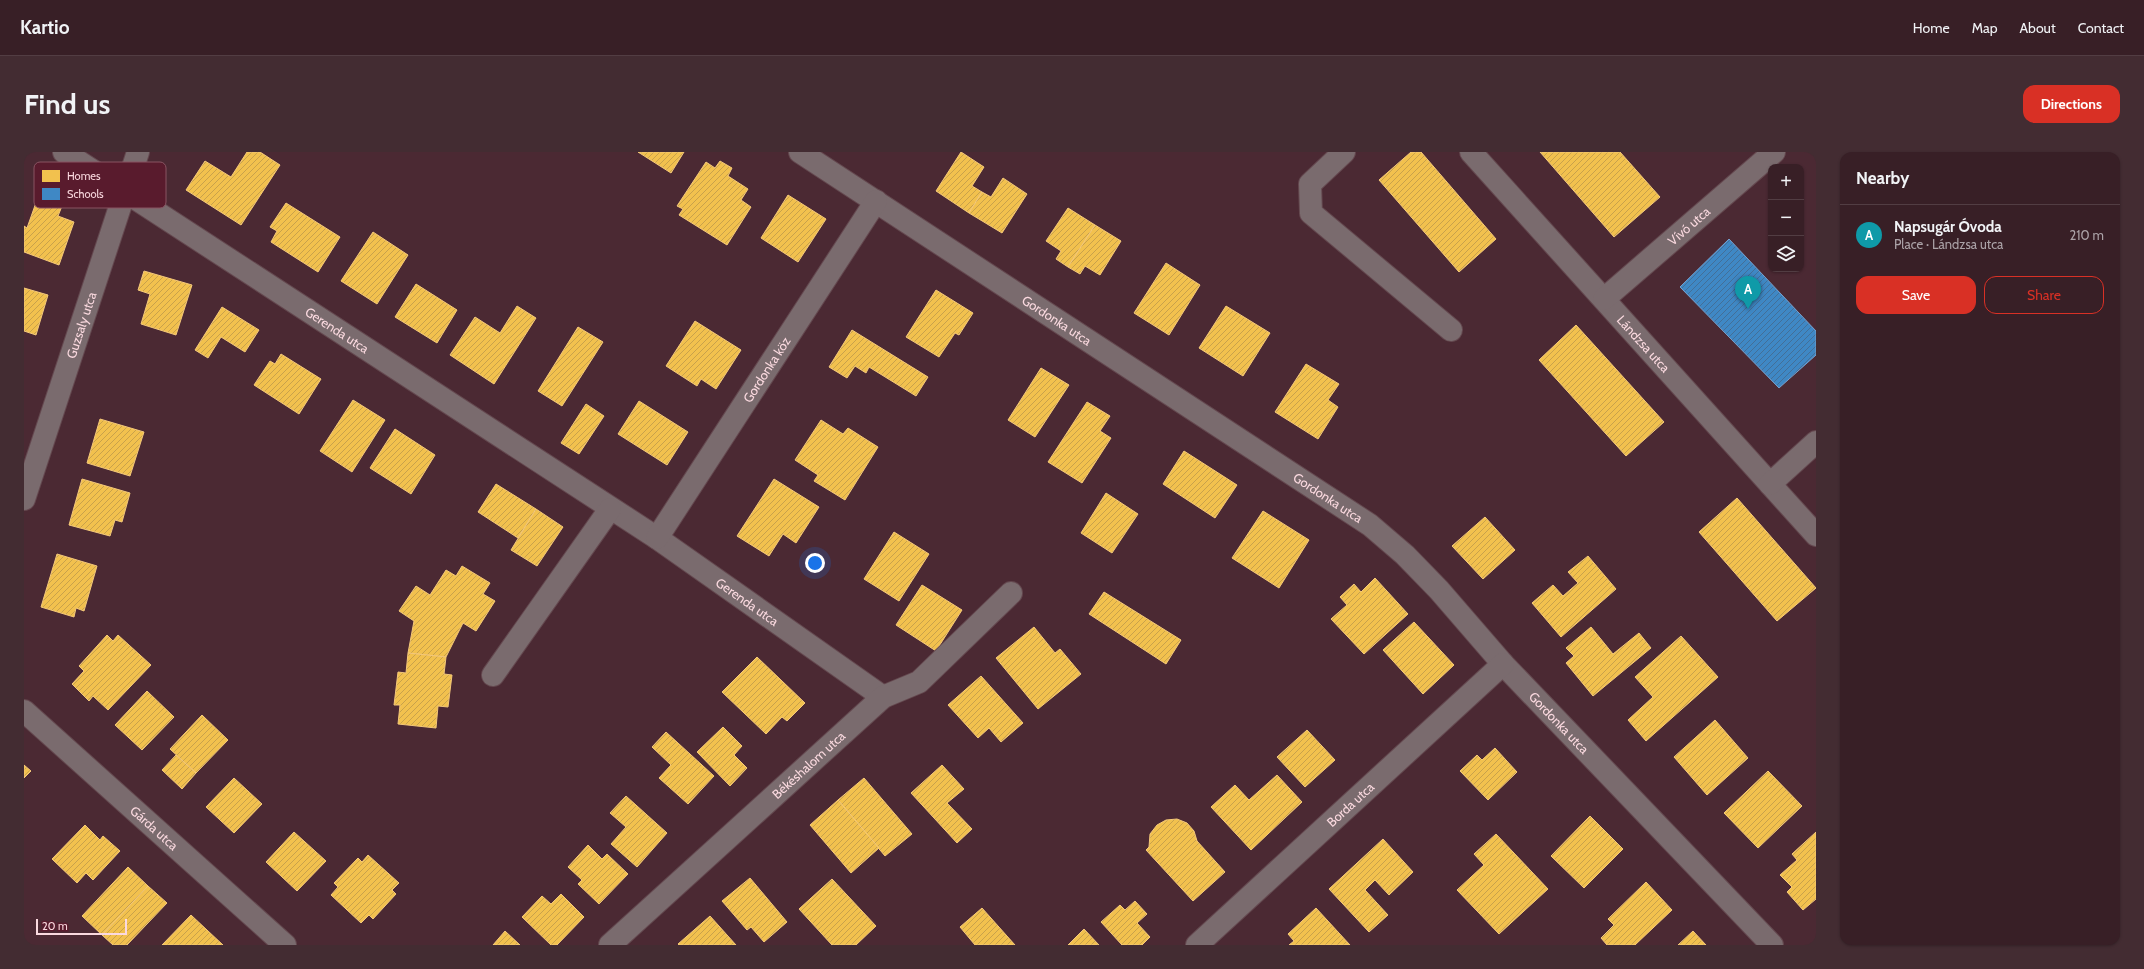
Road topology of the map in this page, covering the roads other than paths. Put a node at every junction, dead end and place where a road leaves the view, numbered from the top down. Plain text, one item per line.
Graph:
1 (64, 152) edge
2 (138, 152) edge
3 (800, 152) edge
4 (1344, 152) edge
5 (1471, 152) edge
6 (1774, 152) edge
7 (79, 162) edge
8 (135, 162) edge
9 (876, 201) junction
10 (120, 208) edge
11 (149, 208) edge
12 (1604, 299) junction
13 (1450, 330) dead end
14 (1816, 442) edge
15 (1770, 484) junction
16 (24, 499) edge
17 (610, 509) junction
18 (1816, 535) edge
19 (657, 538) junction
20 (1011, 593) dead end
21 (1503, 664) junction
22 (493, 675) dead end
23 (883, 697) junction
24 (24, 711) edge
25 (285, 945) edge
26 (610, 945) edge
27 (1197, 945) edge
28 (1772, 945) edge

1 - 7 street, Gerenda utca
2 - 8 street, Guzsaly utca
3 - 9 street, Gordonka utca
4 - 13 street
5 - 12 street, Lándzsa utca
6 - 12 street, Vívó utca
9 - 19 street, Gordonka köz
9 - 21 street, Gordonka utca
10 - 16 street, Guzsaly utca
11 - 17 street, Gerenda utca
12 - 15 street, Lándzsa utca
14 - 15 street
15 - 18 street, Lándzsa utca
17 - 19 street, Gerenda utca
17 - 22 street
19 - 23 street, Gerenda utca
20 - 23 street, Békéshalom utca
21 - 27 street, Borda utca
21 - 28 street, Gordonka utca
23 - 26 street, Békéshalom utca
24 - 25 street, Gárda utca

